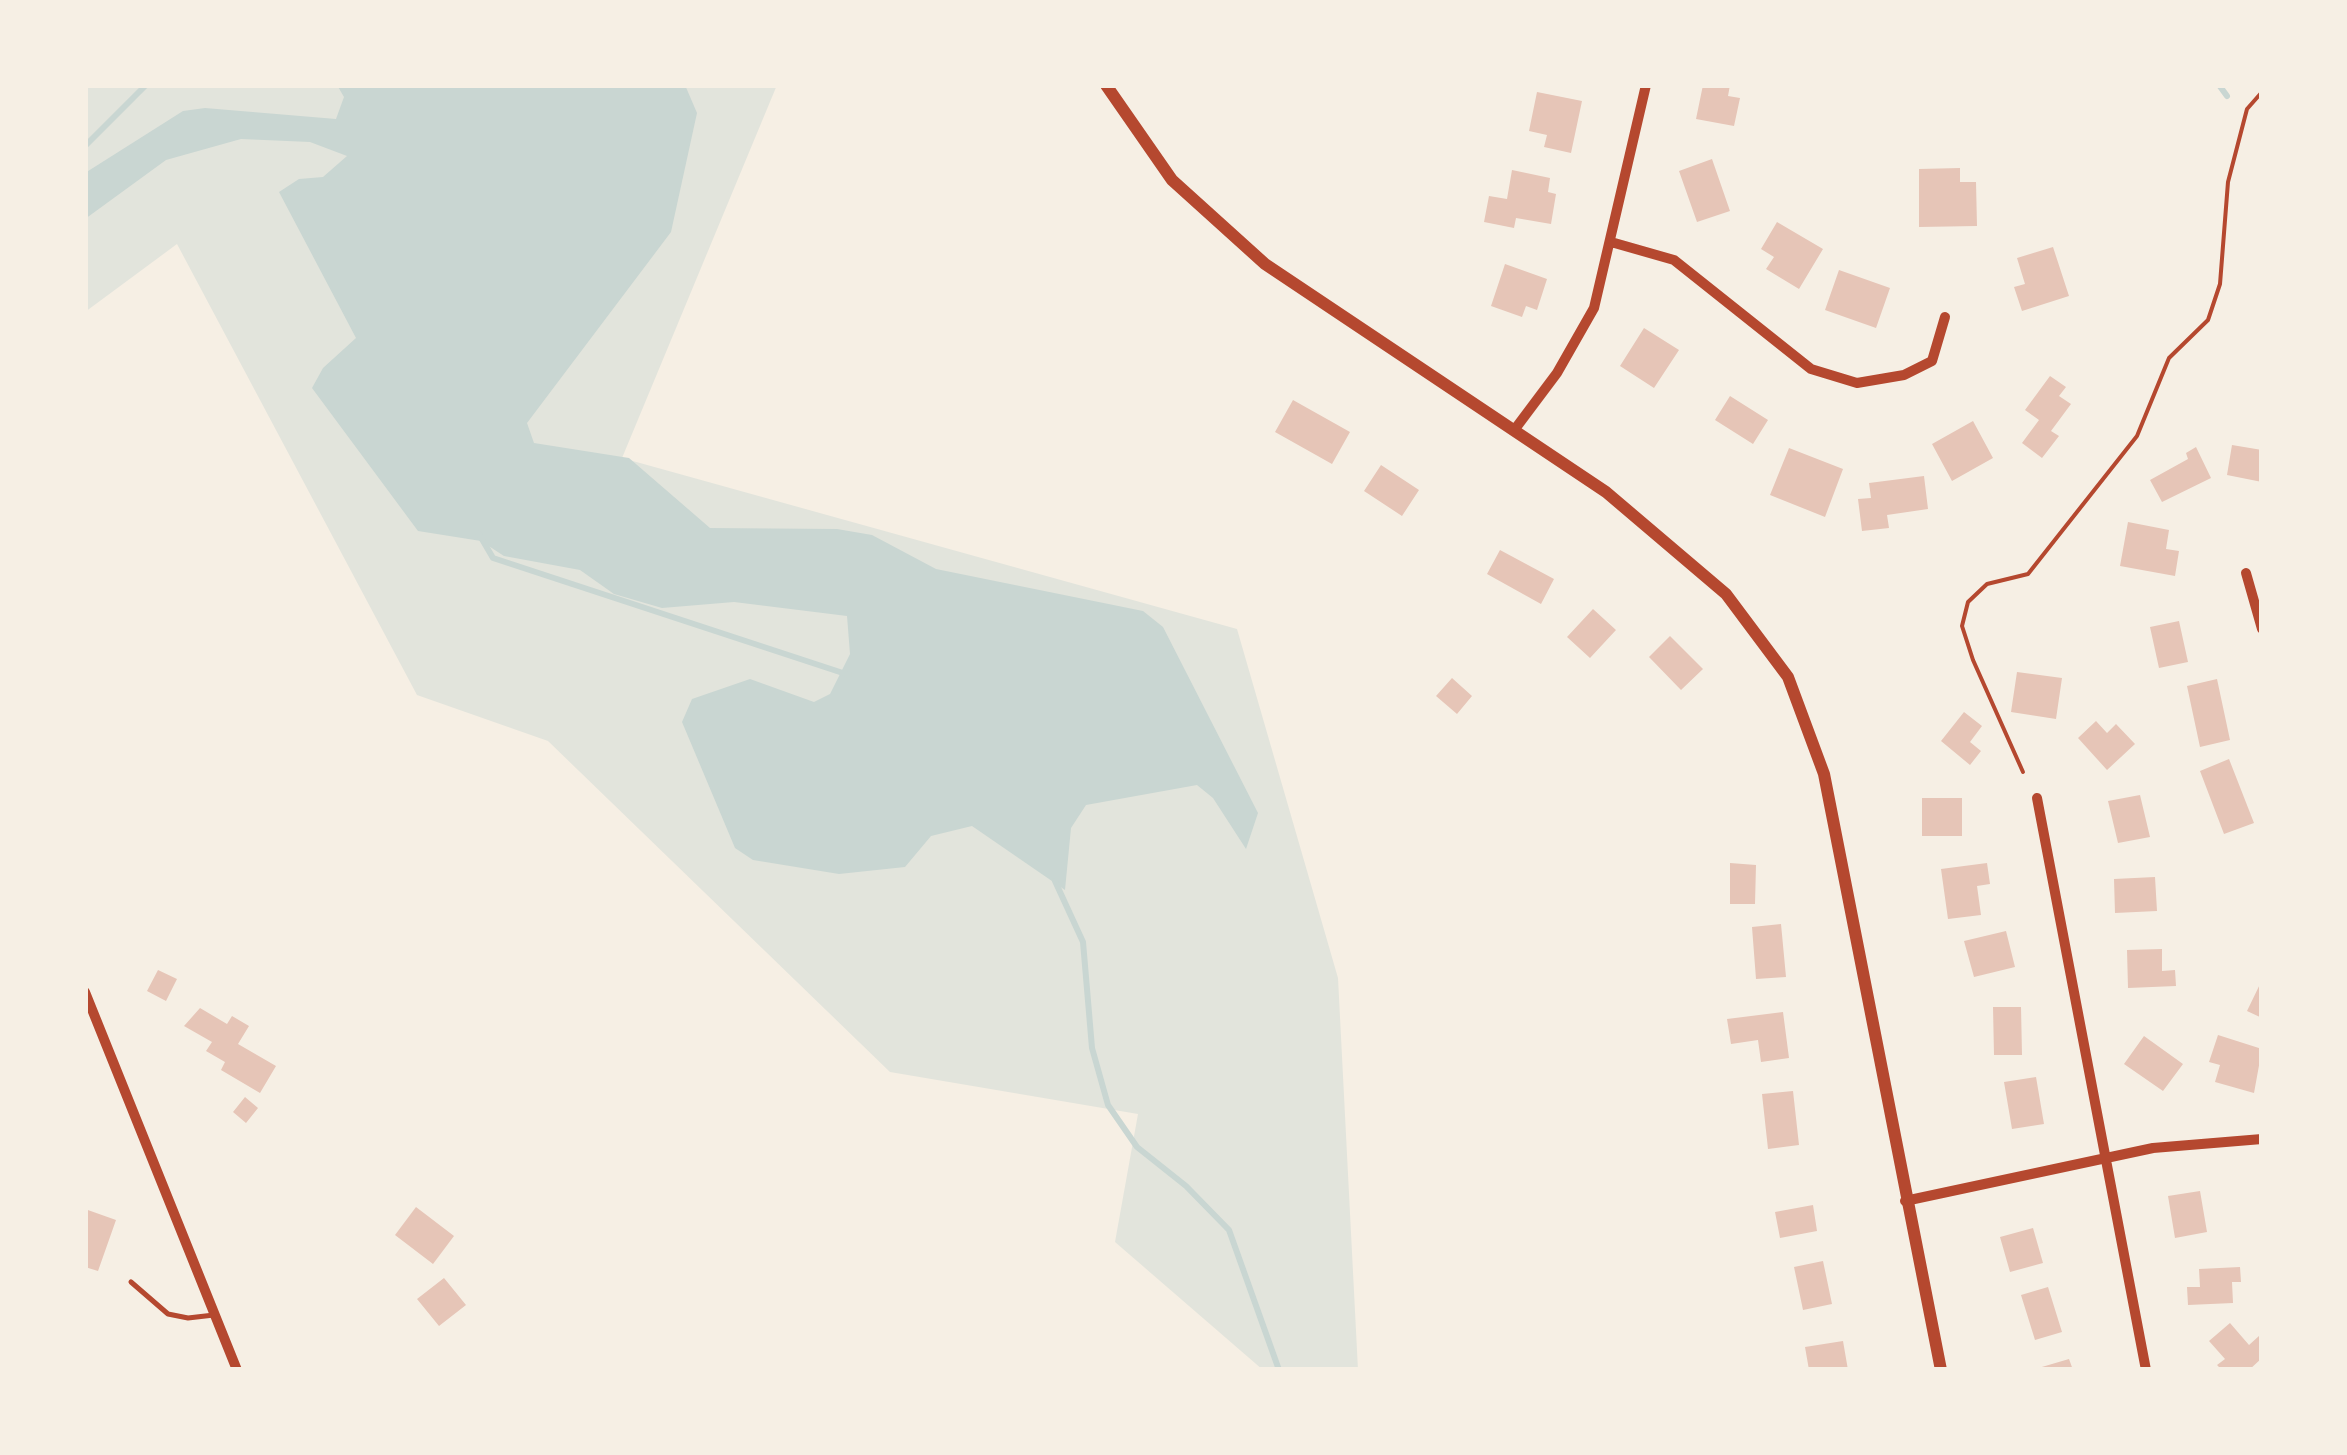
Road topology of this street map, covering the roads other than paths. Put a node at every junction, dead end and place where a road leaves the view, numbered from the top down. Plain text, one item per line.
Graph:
1 (1106, 85) edge
2 (1646, 85) edge
3 (1611, 242) junction
4 (1945, 318) dead end
5 (1515, 430) junction
6 (2246, 573) dead end
7 (2262, 629) edge
8 (2037, 798) dead end
9 (85, 992) edge
10 (2262, 1139) edge
11 (2106, 1158) junction
12 (1905, 1201) junction
13 (131, 1282) dead end
14 (214, 1315) junction
15 (237, 1370) edge
16 (1941, 1370) edge
17 (2146, 1370) edge

1 - 5 street
2 - 3 street
3 - 4 street
3 - 5 street
5 - 12 street
6 - 7 street
8 - 11 street
9 - 14 street
10 - 11 street
11 - 12 street
11 - 17 street
12 - 16 street
13 - 14 lane
14 - 15 street

